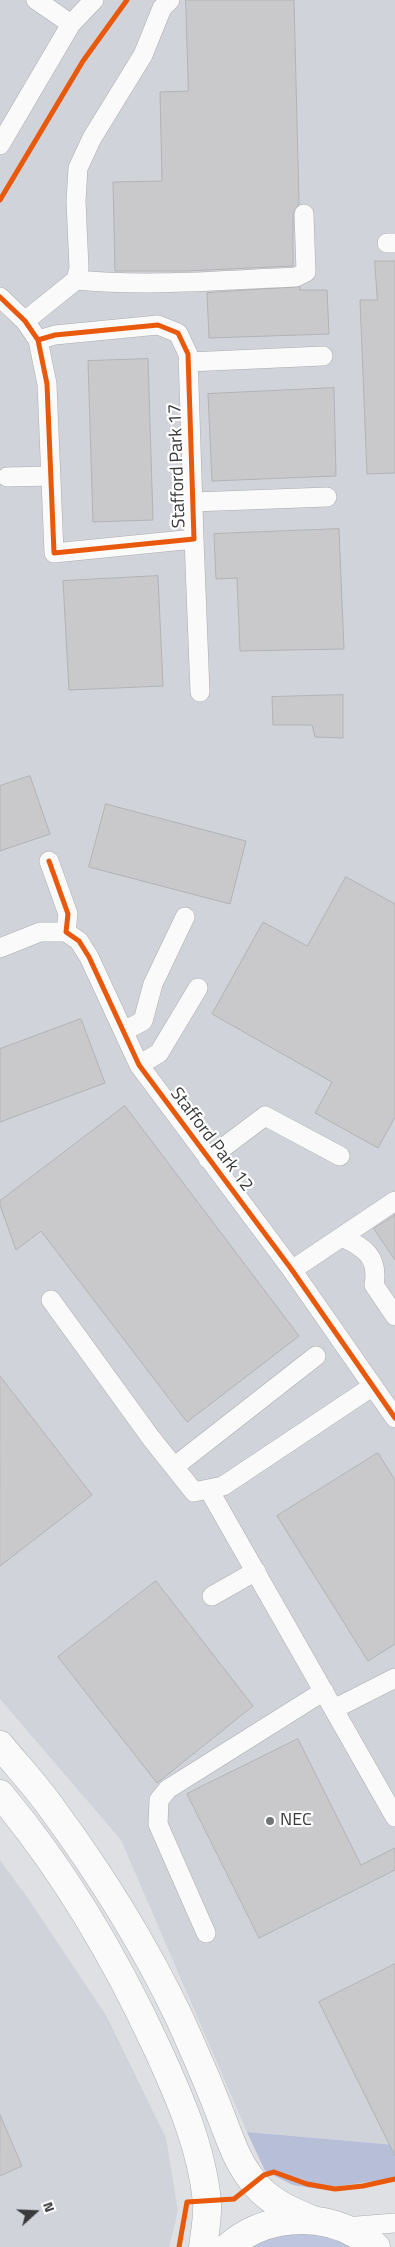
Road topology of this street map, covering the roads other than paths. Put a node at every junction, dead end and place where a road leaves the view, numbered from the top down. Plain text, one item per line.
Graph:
1 (36, 0) edge
2 (94, 0) edge
3 (170, 0) edge
4 (72, 24) junction
5 (0, 145) edge
6 (304, 214) dead end
7 (76, 280) junction
8 (0, 297) edge
9 (25, 321) junction
10 (38, 340) junction
11 (323, 356) dead end
12 (188, 362) junction
13 (51, 476) junction
14 (7, 477) dead end
15 (327, 496) dead end
16 (193, 502) junction
17 (194, 539) junction
18 (200, 692) dead end
19 (49, 860) dead end
20 (185, 916) dead end
21 (66, 932) junction
22 (0, 948) edge
23 (198, 988) dead end
24 (124, 1031) junction
25 (139, 1065) junction
26 (340, 1156) dead end
27 (208, 1159) junction
28 (395, 1201) edge
29 (342, 1237) junction
30 (292, 1270) junction
31 (51, 1300) dead end
32 (395, 1316) edge
33 (316, 1356) dead end
34 (374, 1386) junction
35 (395, 1418) edge
36 (174, 1467) junction
37 (209, 1490) junction
38 (256, 1571) junction
39 (212, 1596) dead end
40 (395, 1678) edge
41 (324, 1692) junction
42 (334, 1709) junction
43 (0, 1745) edge
44 (0, 1794) edge
45 (395, 1817) edge
46 (206, 1933) dead end
47 (313, 2220) junction
48 (395, 2223) edge
49 (344, 2227) junction
50 (203, 2247) edge
51 (228, 2247) edge
52 (376, 2247) edge

1 - 4 street
2 - 4 street
3 - 7 street
4 - 5 street
6 - 7 street
7 - 9 street
8 - 9 street, Stafford Park 17
9 - 10 street, Stafford Park 17
10 - 12 street, Stafford Park 17
10 - 13 street, Stafford Park 17
11 - 12 street
12 - 16 street, Stafford Park 17
13 - 14 street
13 - 17 street, Stafford Park 17
15 - 16 street
16 - 17 street, Stafford Park 17
17 - 18 street
19 - 21 street
20 - 24 street
21 - 22 street
21 - 24 street, Stafford Park 12
23 - 25 street
24 - 25 street, Stafford Park 12
25 - 27 street, Stafford Park 12
26 - 27 street
27 - 30 street, Stafford Park 12
28 - 29 street
29 - 30 street
29 - 32 street
30 - 34 street, Stafford Park 12
31 - 36 street
33 - 36 street
34 - 35 street, Stafford Park 12
34 - 37 street
36 - 37 street
37 - 38 street
38 - 39 street
38 - 41 street
40 - 42 street
41 - 42 street
41 - 46 street
42 - 45 street
43 - 47 highway
44 - 50 highway
47 - 49 highway
47 - 51 highway
48 - 49 street
49 - 52 highway

